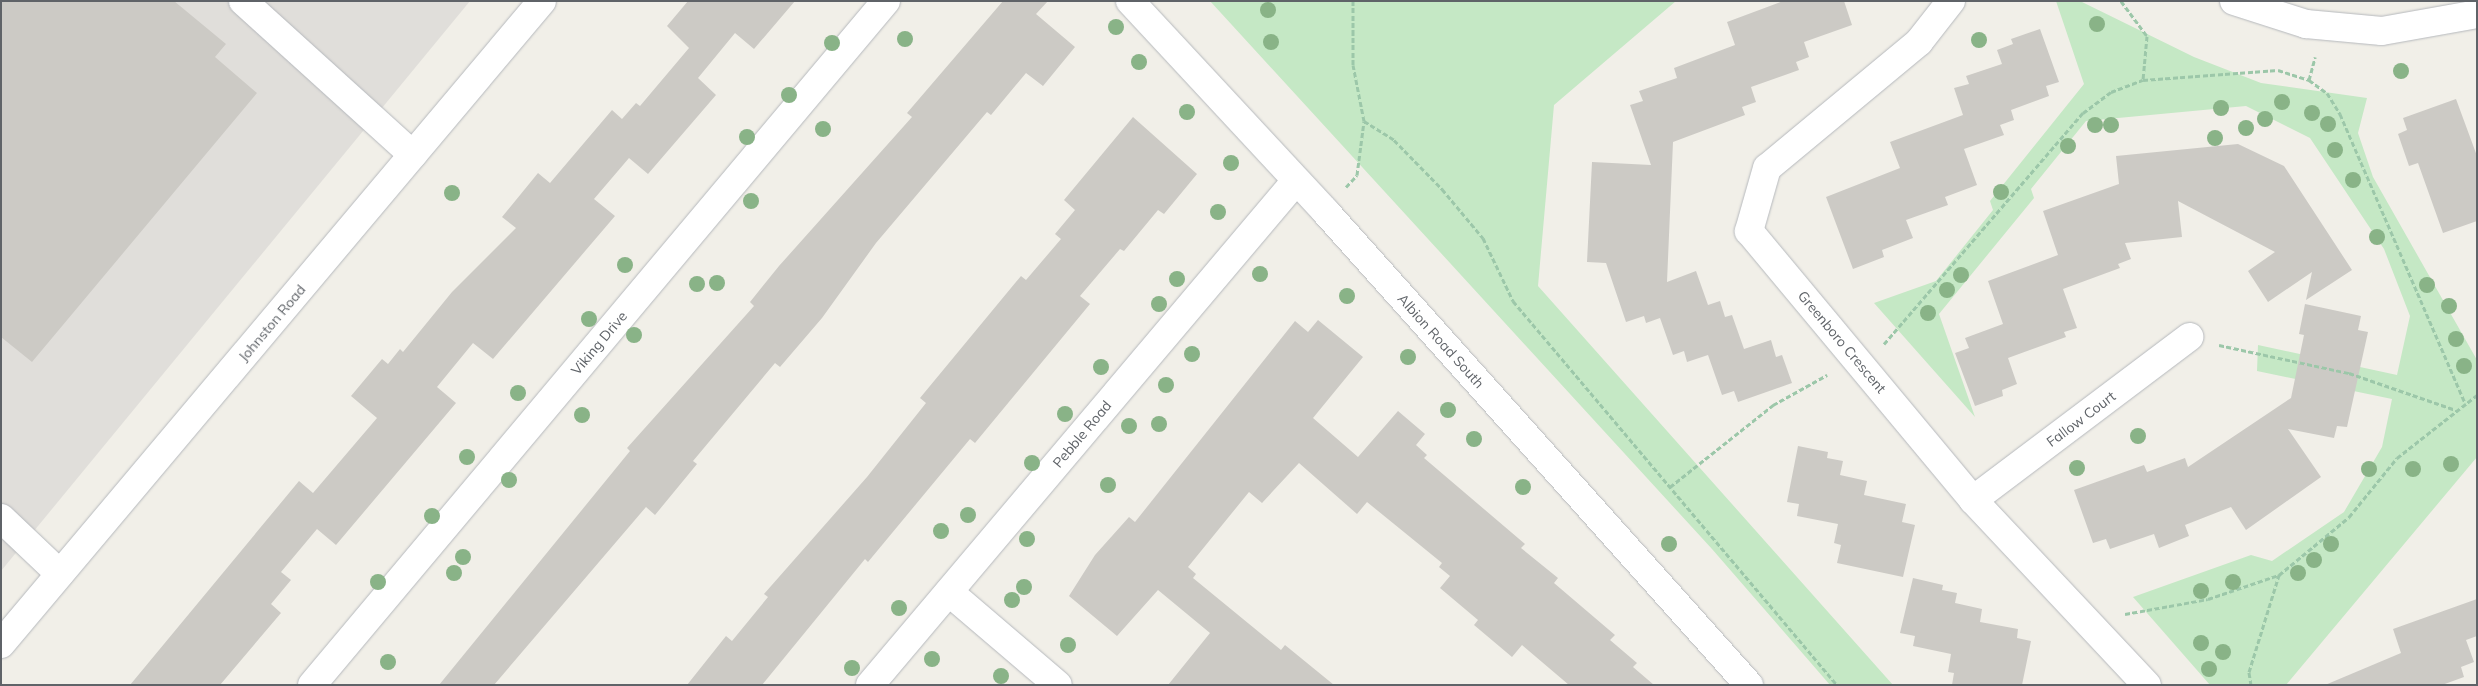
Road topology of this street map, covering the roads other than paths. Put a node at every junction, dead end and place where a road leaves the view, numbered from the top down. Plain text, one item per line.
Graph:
1 (243, 1) edge
2 (542, 1) edge
3 (886, 1) edge
4 (1130, 1) edge
5 (1951, 1) edge
6 (2234, 1) edge
7 (2477, 14) edge
8 (413, 155) junction
9 (1294, 183) junction
10 (2189, 337) road end
11 (1973, 500) junction
12 (1, 518) edge
13 (60, 574) junction
14 (948, 592) junction
15 (1, 644) edge
16 (312, 685) edge
17 (870, 685) edge
18 (1058, 685) edge
19 (1748, 685) edge
20 (2147, 685) edge

1 - 8 street
2 - 8 street, Johnston Road
3 - 16 street, Viking Drive
4 - 9 street, Albion Road South
5 - 11 street, Greenboro Crescent
6 - 7 street
8 - 13 street, Johnston Road
9 - 14 street, Pebble Road
9 - 19 street, Albion Road South
10 - 11 street, Fallow Court
11 - 20 street, Greenboro Crescent
12 - 13 street
13 - 15 street, Johnston Road
14 - 17 street, Pebble Road
14 - 18 street

